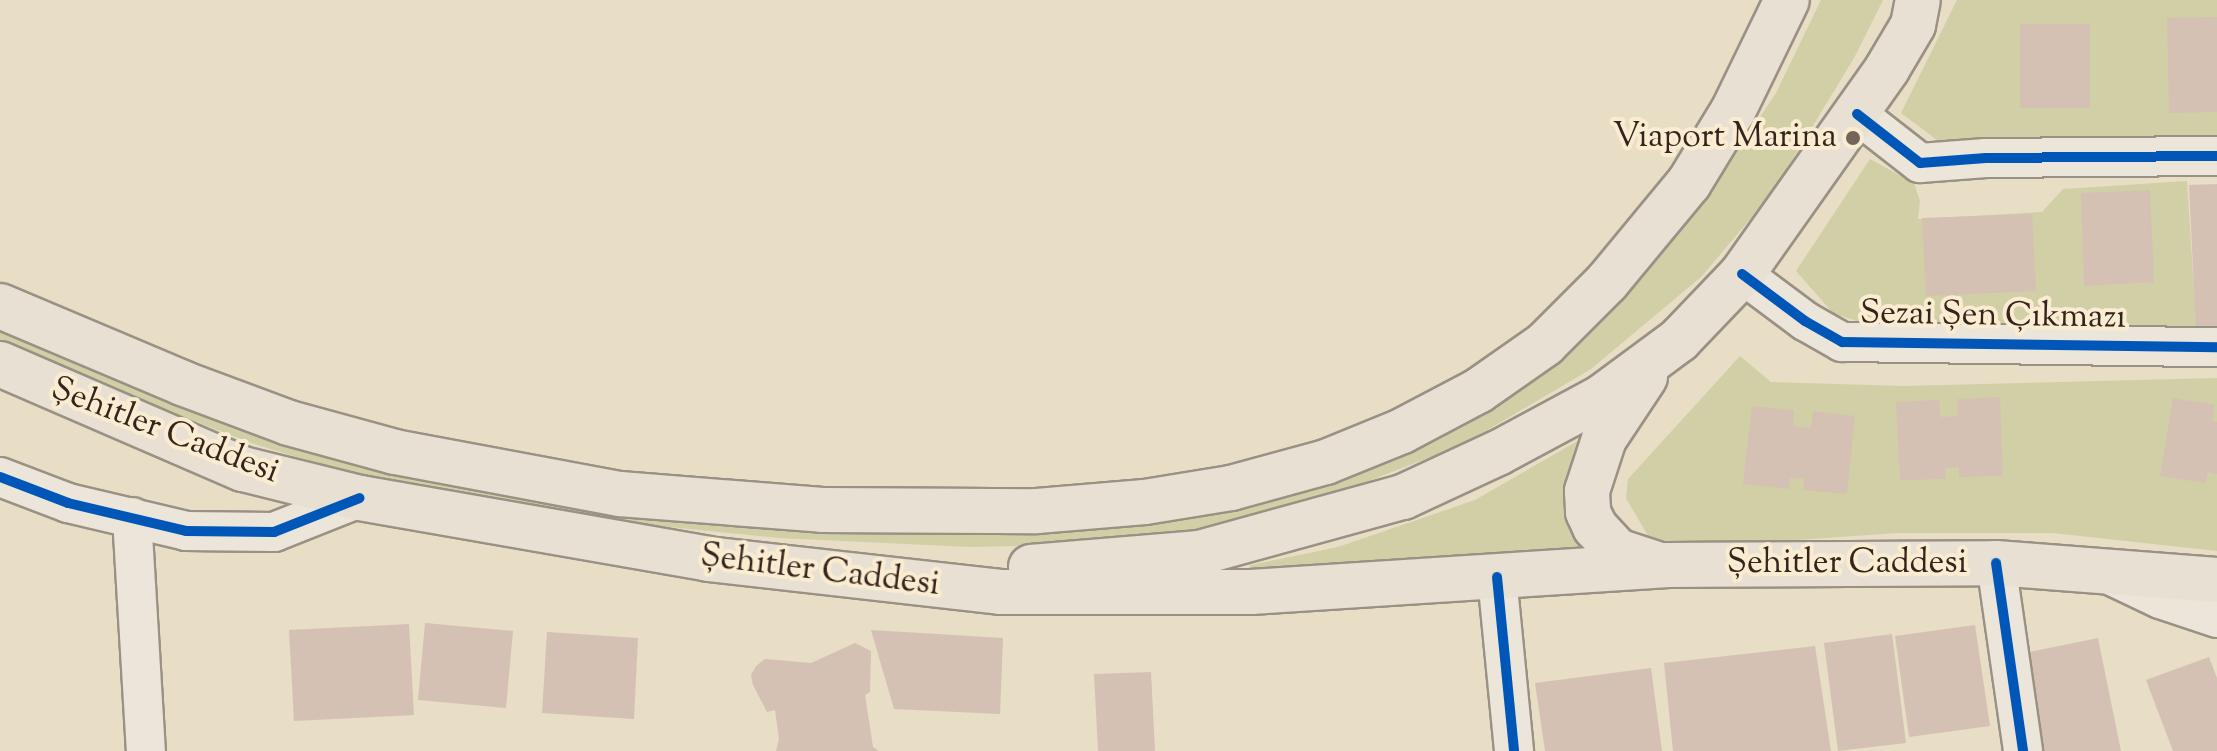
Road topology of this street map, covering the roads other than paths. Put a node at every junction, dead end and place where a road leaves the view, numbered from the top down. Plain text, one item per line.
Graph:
1 (1787, 0) edge
2 (1919, 8) edge
3 (1857, 114) junction
4 (2217, 156) edge
5 (1742, 274) junction
6 (0, 306) edge
7 (1679, 340) junction
8 (2217, 347) edge
9 (0, 364) edge
10 (0, 477) edge
11 (360, 498) junction
12 (132, 517) junction
13 (708, 559) junction
14 (1996, 563) junction
15 (1668, 565) junction
16 (2083, 568) junction
17 (1497, 577) junction
18 (2217, 580) edge
19 (2217, 618) edge
20 (146, 751) edge
21 (1514, 751) edge
22 (2023, 751) edge

1 - 6 main road, Şehitler Caddesi
2 - 3 main road
3 - 4 street
3 - 5 main road
5 - 7 main road
5 - 8 street, Sezai Şen Çıkmazı
7 - 13 main road
7 - 15 main road, Şehitler Caddesi
9 - 11 main road, Şehitler Caddesi
10 - 12 street
11 - 12 street
11 - 13 main road, Şehitler Caddesi
12 - 20 street
13 - 17 main road, Şehitler Caddesi
14 - 15 main road, Şehitler Caddesi
14 - 16 main road, Şehitler Caddesi
14 - 22 street
15 - 17 main road, Şehitler Caddesi
16 - 18 main road, Şehitler Caddesi
16 - 19 street
17 - 21 street

